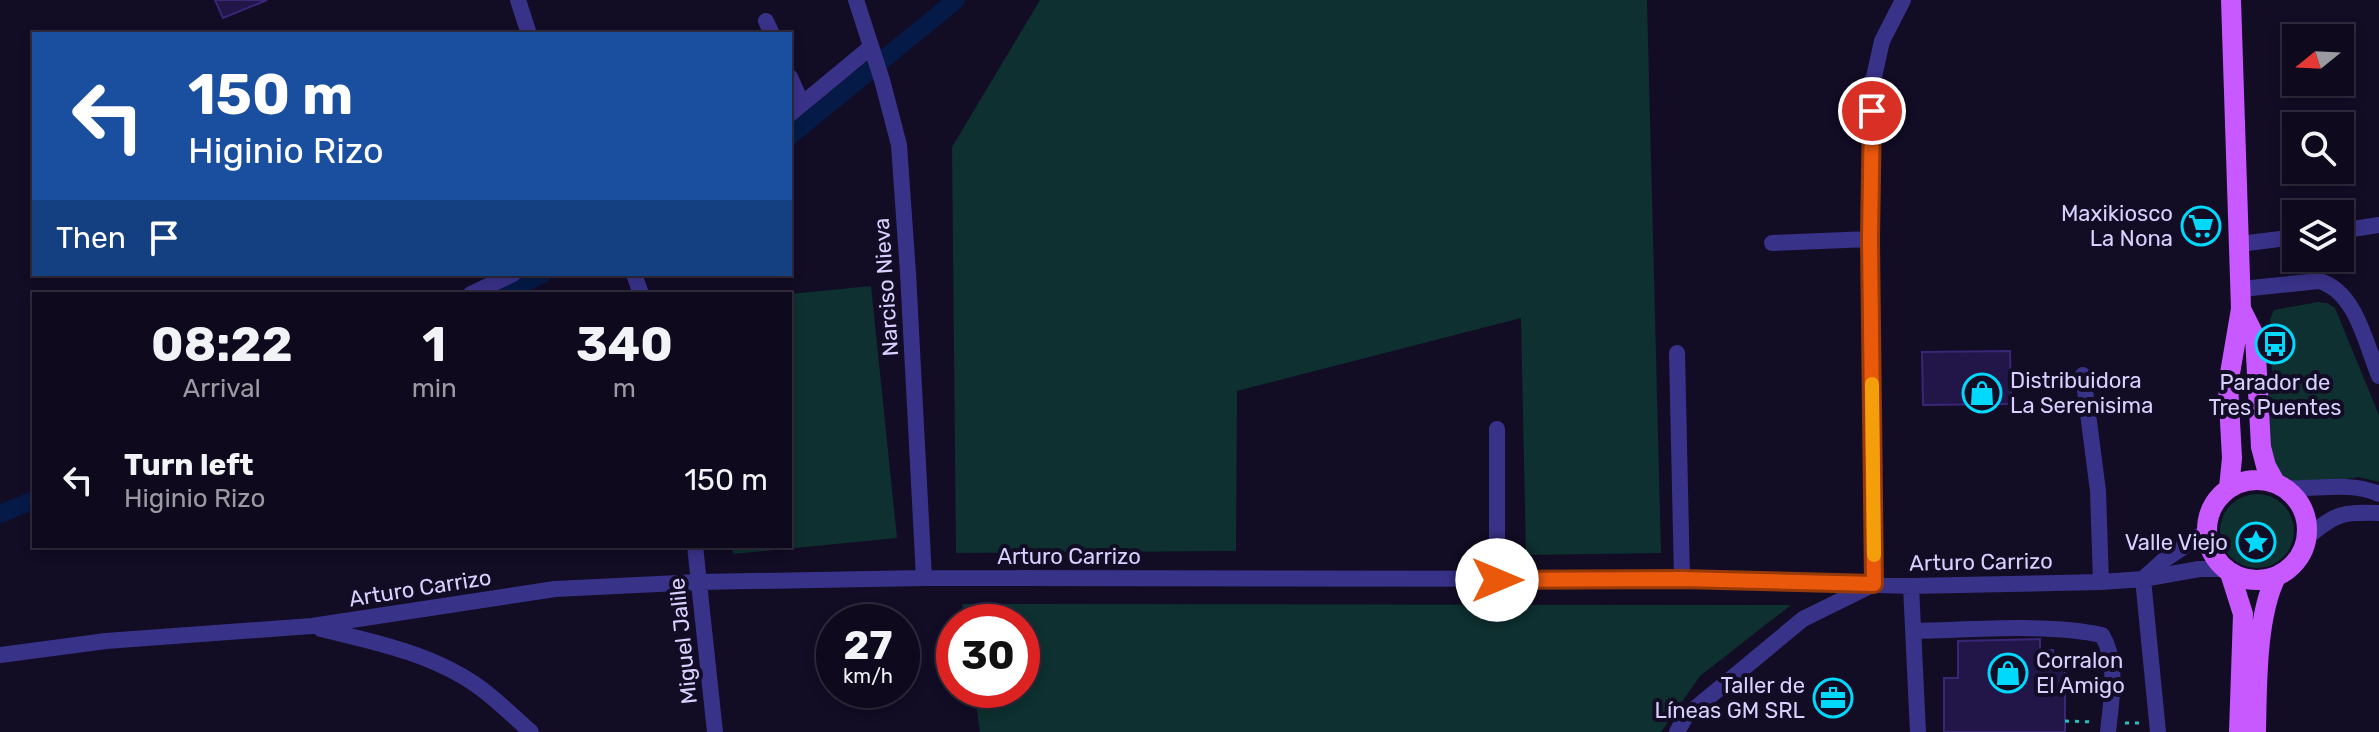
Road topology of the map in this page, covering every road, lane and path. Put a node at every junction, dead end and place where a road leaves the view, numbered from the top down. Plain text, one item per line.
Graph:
1 (518, 0) edge
2 (856, 0) edge
3 (1903, 0) edge
4 (2231, 0) edge
5 (528, 32) edge
6 (871, 47) junction
7 (792, 88) edge
8 (796, 109) edge
9 (2379, 225) edge
10 (2354, 229) edge
11 (1870, 239) junction
12 (2282, 239) edge
13 (1772, 243) dead end
14 (2239, 244) junction
15 (509, 276) edge
16 (475, 292) edge
17 (2241, 299) junction
18 (1677, 353) dead end
19 (2083, 375) dead end
20 (2379, 376) edge
21 (1497, 429) dead end
22 (2281, 486) junction
23 (2229, 488) junction
24 (2379, 494) edge
25 (2379, 513) edge
26 (2207, 531) junction
27 (2307, 537) junction
28 (695, 548) edge
29 (2227, 571) junction
30 (2276, 577) junction
31 (924, 578) junction
32 (1682, 579) junction
33 (2143, 579) junction
34 (1497, 580) junction
35 (699, 582) junction
36 (2101, 582) junction
37 (1874, 584) junction
38 (1911, 586) junction
39 (312, 626) junction
40 (1914, 631) junction
41 (0, 655) edge
42 (531, 732) edge
43 (715, 732) edge
44 (1677, 732) edge
45 (1918, 732) edge
46 (2108, 732) edge
47 (2158, 732) edge
48 (2239, 732) edge
49 (2256, 732) edge

1 - 5 street
2 - 6 street, Narciso Nieva
3 - 11 street
4 - 14 main road
6 - 8 street
6 - 31 street, Narciso Nieva
7 - 8 street
9 - 10 street
11 - 13 street
11 - 37 street
12 - 14 street
14 - 17 main road
15 - 16 street
17 - 20 street
17 - 22 main road
17 - 23 main road
18 - 32 street
19 - 36 street
21 - 34 street
22 - 23 main road
22 - 24 street
22 - 27 main road
23 - 26 main road
25 - 27 street
26 - 29 main road
26 - 33 street
27 - 30 main road
28 - 35 street, Miguel Jalile
29 - 30 main road
29 - 33 street, Arturo Carrizo
29 - 48 main road
30 - 49 main road
31 - 34 street, Arturo Carrizo
31 - 35 street, Arturo Carrizo
32 - 34 street, Arturo Carrizo
32 - 37 street, Arturo Carrizo
33 - 36 street, Arturo Carrizo
33 - 47 street
35 - 39 street, Arturo Carrizo
35 - 43 street, Miguel Jalile
36 - 38 street, Arturo Carrizo
37 - 38 street, Arturo Carrizo
37 - 44 street
38 - 40 street
39 - 41 street, Arturo Carrizo
39 - 42 street
40 - 45 street
40 - 46 street

